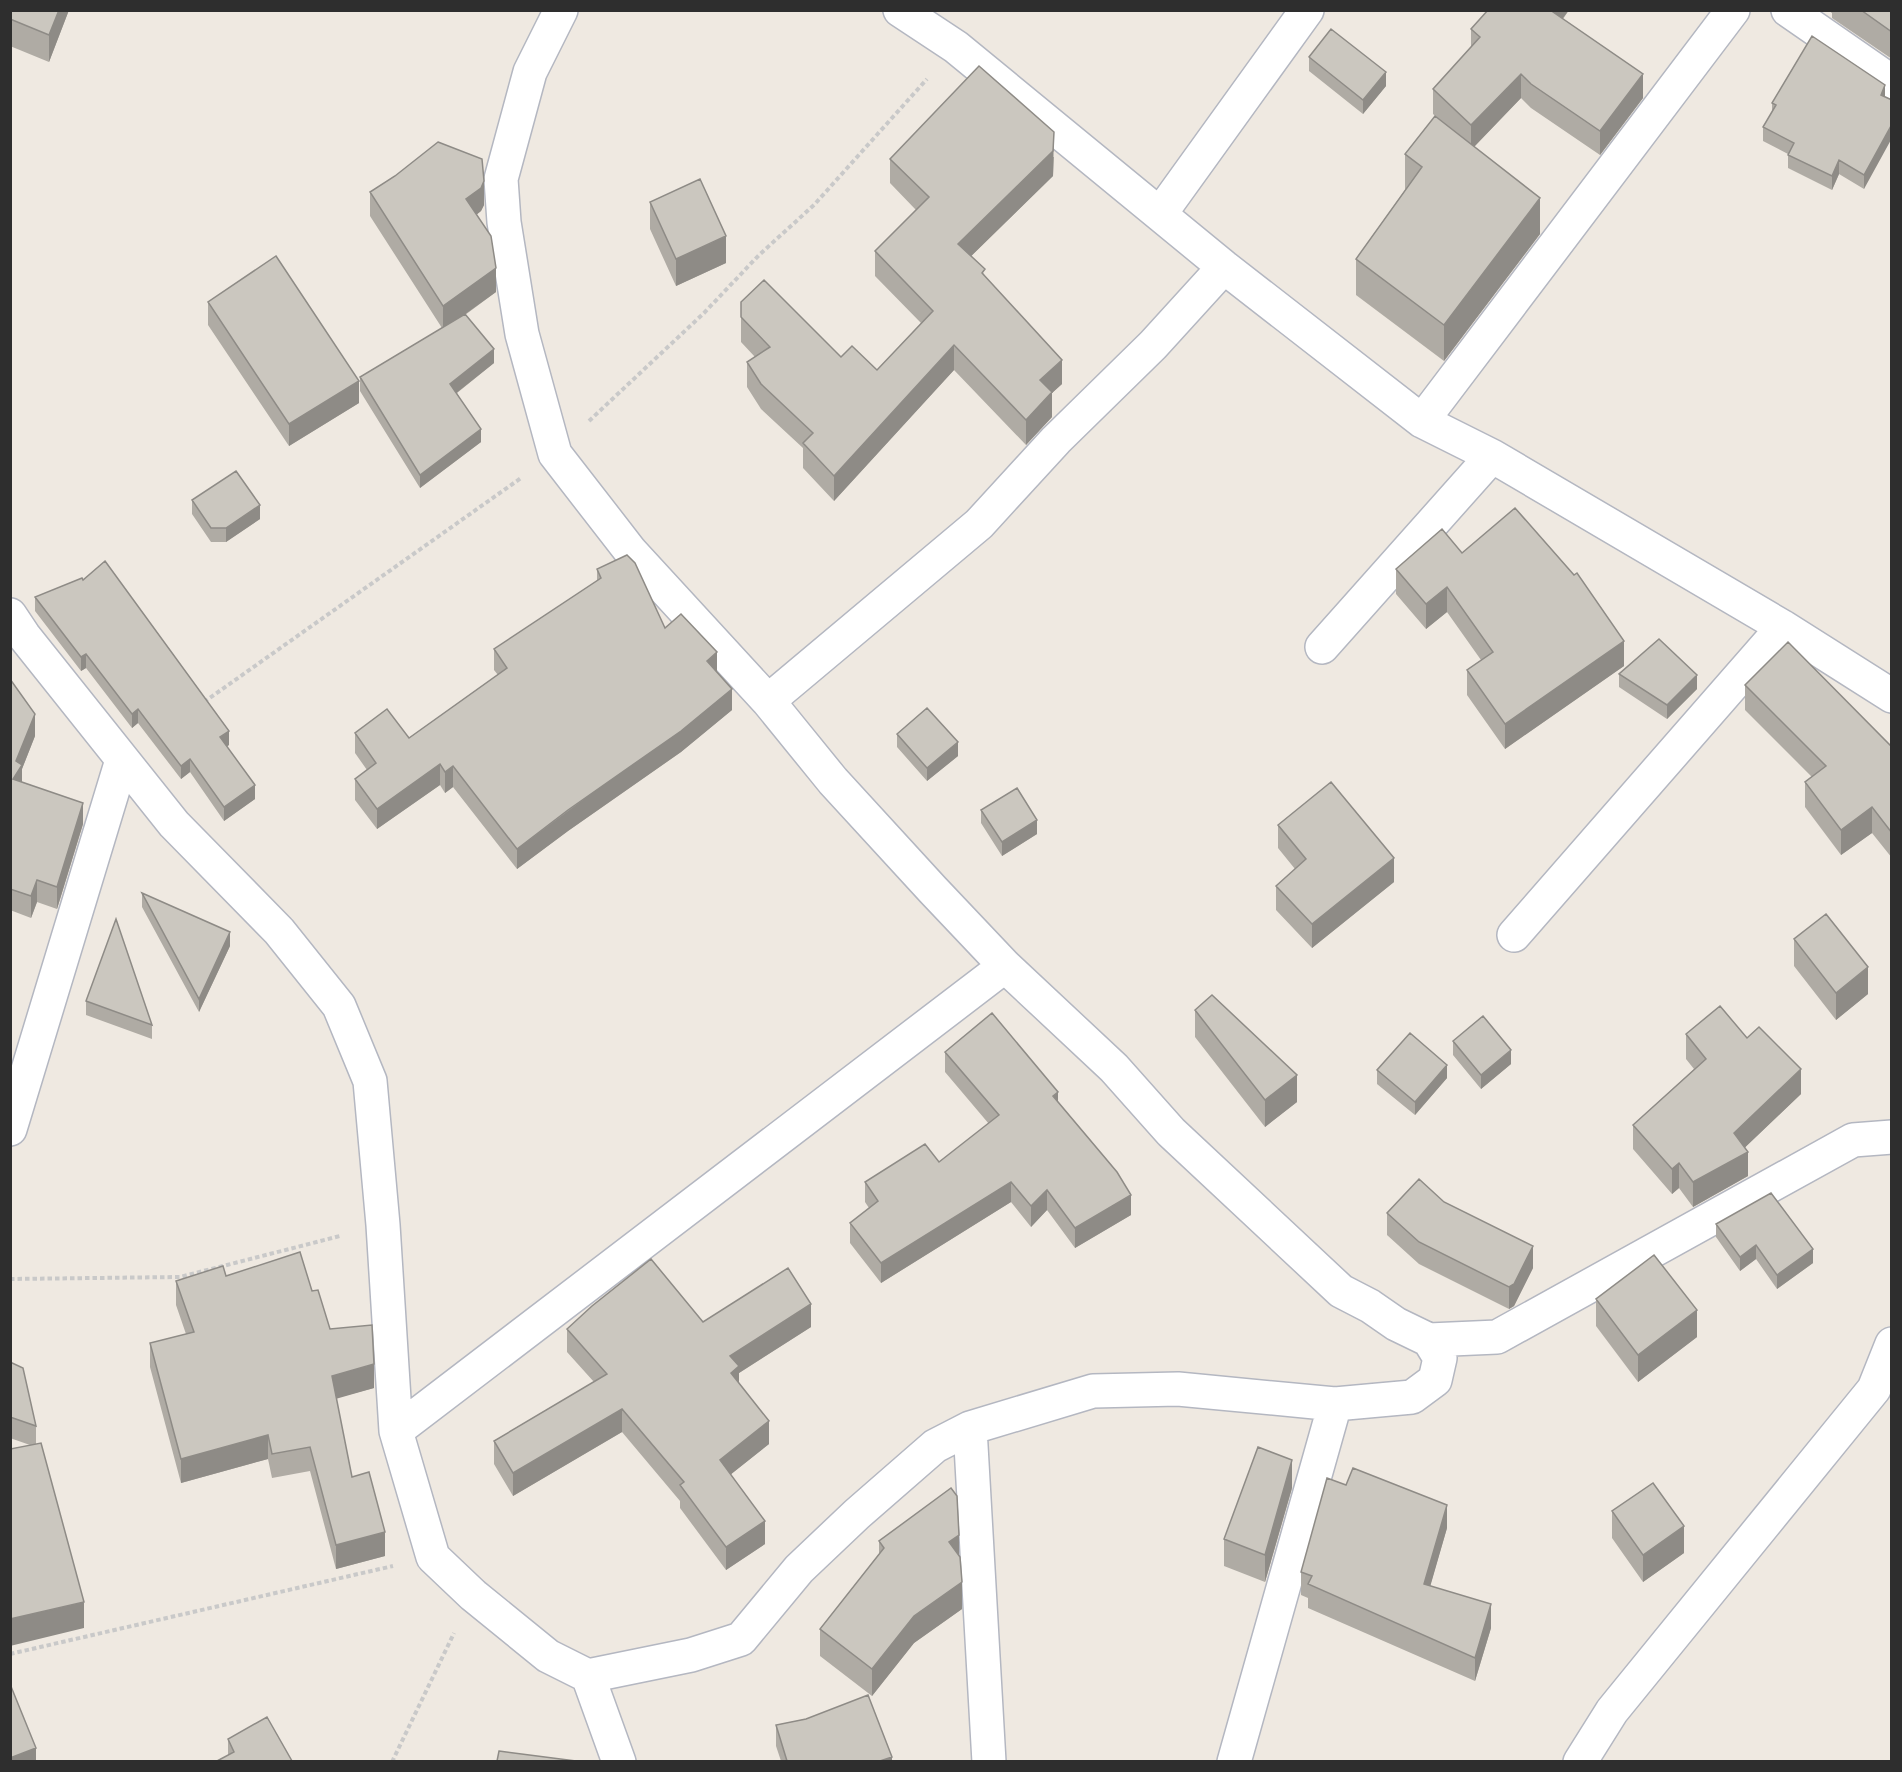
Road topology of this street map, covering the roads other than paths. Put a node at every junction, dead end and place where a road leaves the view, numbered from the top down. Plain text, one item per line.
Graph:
1 (561, 10) edge
2 (900, 10) edge
3 (1307, 10) edge
4 (1733, 10) edge
5 (1788, 10) edge
6 (1892, 82) edge
7 (1160, 214) junction
8 (1224, 267) junction
9 (1422, 421) junction
10 (1492, 456) junction
11 (10, 615) edge
12 (1784, 627) junction
13 (1322, 647) dead end
14 (1892, 696) edge
15 (768, 701) junction
16 (122, 760) junction
17 (1514, 935) dead end
18 (1005, 966) junction
19 (10, 1129) edge
20 (1892, 1137) edge
21 (1429, 1340) junction
22 (1892, 1344) edge
23 (1335, 1404) junction
24 (970, 1428) junction
25 (396, 1431) junction
26 (588, 1676) junction
27 (619, 1761) edge
28 (989, 1761) edge
29 (1234, 1761) edge
30 (1580, 1761) edge

1 - 15 street
2 - 7 street
3 - 7 street
4 - 9 street
5 - 6 street
7 - 8 street
8 - 9 street
8 - 15 street
9 - 10 street
10 - 12 street
10 - 13 street
11 - 16 street
12 - 14 street
12 - 17 street
15 - 18 street
16 - 19 street
16 - 25 street
18 - 21 street
18 - 25 street
20 - 21 street
21 - 23 street
22 - 30 street
23 - 24 street
23 - 29 street
24 - 26 street
24 - 28 street
25 - 26 street
26 - 27 street

